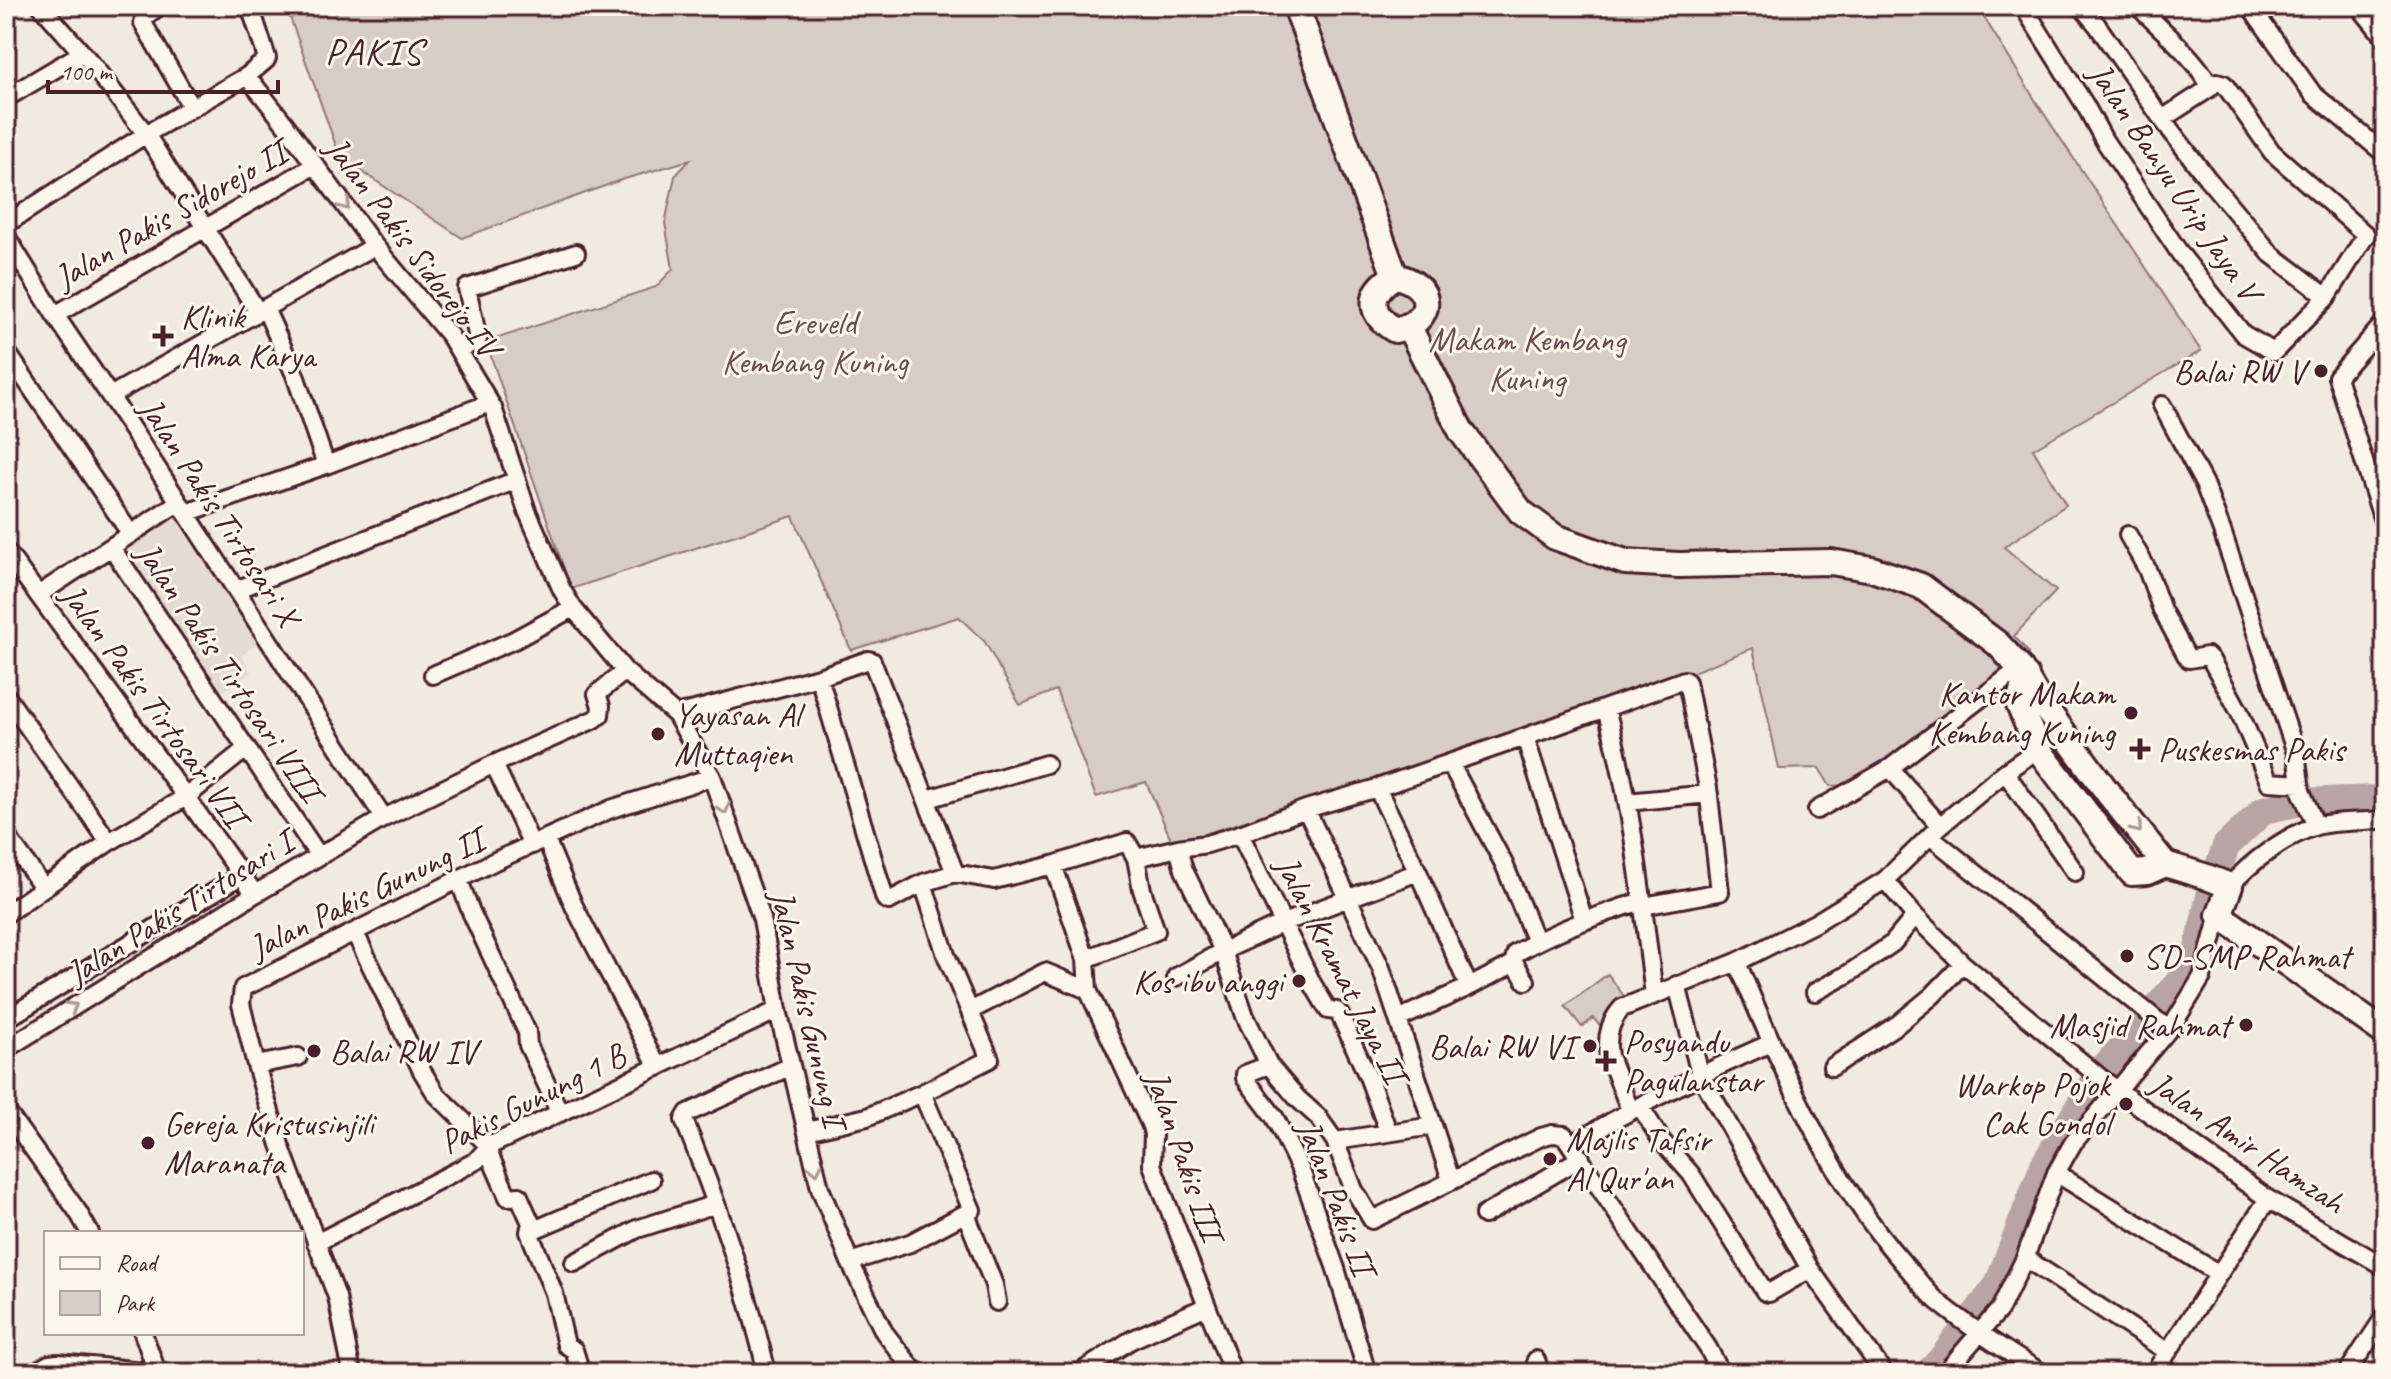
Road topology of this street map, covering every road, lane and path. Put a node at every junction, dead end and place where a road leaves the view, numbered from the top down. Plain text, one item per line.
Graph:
1 (41, 6) edge
2 (160, 6) edge
3 (250, 6) edge
4 (1296, 6) edge
5 (2023, 6) edge
6 (2081, 6) edge
7 (2138, 6) edge
8 (2250, 6) edge
9 (2359, 6) edge
10 (2385, 38) edge
11 (82, 53) junction
12 (247, 76) junction
13 (2209, 85) junction
14 (6, 98) edge
15 (192, 108) junction
16 (2162, 119) junction
17 (146, 134) junction
18 (2385, 154) edge
19 (315, 165) junction
20 (6, 224) edge
21 (207, 227) junction
22 (6, 236) edge
23 (373, 244) junction
24 (576, 253) dead end
25 (1395, 276) junction
26 (2327, 297) junction
27 (262, 310) junction
28 (55, 315) junction
29 (2385, 322) edge
30 (1409, 327) junction
31 (2371, 339) junction
32 (458, 349) junction
33 (6, 351) edge
34 (2385, 353) edge
35 (110, 396) junction
36 (490, 403) junction
37 (2162, 405) dead end
38 (326, 465) junction
39 (517, 480) junction
40 (182, 508) junction
41 (2385, 527) edge
42 (130, 533) junction
43 (2128, 535) dead end
44 (111, 547) junction
45 (6, 551) edge
46 (236, 590) junction
47 (38, 595) junction
48 (573, 608) junction
49 (625, 671) junction
50 (433, 675) dead end
51 (819, 677) junction
52 (2027, 679) junction
53 (6, 696) edge
54 (1606, 709) junction
55 (676, 715) junction
56 (1525, 737) junction
57 (247, 748) junction
58 (2038, 749) junction
59 (1450, 763) junction
60 (494, 764) junction
61 (1046, 764) dead end
62 (1890, 768) junction
63 (2005, 772) junction
64 (712, 777) junction
65 (2300, 787) junction
66 (1377, 788) junction
67 (2108, 793) junction
68 (1709, 794) junction
69 (186, 797) junction
70 (928, 799) junction
71 (1627, 802) junction
72 (1306, 809) junction
73 (1817, 810) dead end
74 (2086, 811) junction
75 (384, 818) junction
76 (2385, 819) edge
77 (2316, 826) junction
78 (1935, 831) junction
79 (1240, 834) junction
80 (6, 835) edge
81 (109, 842) junction
82 (539, 842) junction
83 (1178, 848) junction
84 (319, 856) junction
85 (1136, 858) junction
86 (2165, 864) junction
87 (1053, 865) junction
88 (1418, 872) junction
89 (2075, 872) dead end
90 (955, 873) junction
91 (242, 875) junction
92 (459, 880) junction
93 (1885, 880) junction
94 (2218, 881) junction
95 (923, 883) junction
96 (43, 887) junction
97 (255, 894) junction
98 (1349, 899) junction
99 (1643, 904) junction
100 (6, 914) edge
101 (2219, 915) junction
102 (1915, 916) junction
103 (1584, 920) junction
104 (1283, 923) junction
105 (355, 933) junction
106 (1536, 942) junction
107 (1223, 951) junction
108 (1086, 959) junction
109 (1514, 962) junction
110 (1737, 962) junction
111 (1963, 964) junction
112 (1176, 977) dead end
113 (1526, 981) dead end
114 (1677, 985) junction
115 (1469, 987) junction
116 (1088, 990) junction
117 (1815, 992) dead end
118 (1654, 995) junction
119 (778, 1010) junction
120 (970, 1011) junction
121 (6, 1019) edge
122 (1398, 1019) junction
123 (2164, 1025) junction
124 (2385, 1033) edge
125 (1771, 1043) junction
126 (6, 1049) edge
127 (298, 1057) dead end
128 (256, 1065) junction
129 (1269, 1065) junction
130 (791, 1066) junction
131 (658, 1067) junction
132 (1832, 1067) dead end
133 (1700, 1074) junction
134 (2119, 1089) junction
135 (922, 1093) junction
136 (1635, 1108) junction
137 (6, 1111) edge
138 (560, 1113) junction
139 (1433, 1126) junction
140 (807, 1131) junction
141 (1388, 1131) junction
142 (1335, 1141) junction
143 (488, 1148) junction
144 (1576, 1151) junction
145 (2056, 1173) junction
146 (651, 1180) dead end
147 (1451, 1180) junction
148 (2268, 1199) junction
149 (716, 1204) junction
150 (966, 1214) junction
151 (1484, 1215) dead end
152 (89, 1231) edge
153 (529, 1232) junction
154 (316, 1243) junction
155 (2025, 1258) junction
156 (850, 1262) junction
157 (574, 1263) dead end
158 (2385, 1267) edge
159 (1810, 1269) junction
160 (2219, 1274) junction
161 (997, 1302) dead end
162 (1207, 1306) junction
163 (2385, 1316) edge
164 (1971, 1327) junction
165 (143, 1335) edge
166 (2168, 1352) junction
167 (150, 1372) edge
168 (33, 1373) edge
169 (165, 1373) edge
170 (352, 1373) edge
171 (581, 1373) edge
172 (767, 1373) edge
173 (916, 1373) edge
174 (1079, 1373) edge
175 (1233, 1373) edge
176 (1367, 1373) edge
177 (1721, 1373) edge
178 (1884, 1373) edge
179 (1945, 1373) edge
180 (2042, 1373) edge
181 (2154, 1373) edge
182 (2347, 1373) edge

1 - 11 street
2 - 15 street
3 - 12 street
4 - 25 street
5 - 26 street, Jalan Banyu Urip Jaya V
6 - 16 street
7 - 13 street
8 - 18 street
9 - 10 street
11 - 14 street
11 - 17 street
12 - 15 street
12 - 19 street, Jalan Pakis Sidorejo IV
13 - 16 street
13 - 26 street
15 - 17 street
16 - 26 street
17 - 20 street
17 - 21 street
19 - 21 street, Jalan Pakis Sidorejo II
19 -> 23 street, Jalan Pakis Sidorejo IV
21 - 27 street
21 - 28 street, Jalan Pakis Sidorejo II
22 - 28 street, Jalan Pakis Tirtosari X
23 - 27 street
23 - 32 street, Jalan Pakis Sidorejo IV
24 - 32 street
25 - 30 street
25 - 30 street
27 - 35 street
27 - 38 street
28 - 35 street, Jalan Pakis Tirtosari X
29 - 31 street
30 - 52 street
31 - 34 street
31 - 41 street
32 - 36 street, Jalan Pakis Sidorejo IV
33 - 42 street
35 - 40 street, Jalan Pakis Tirtosari X
36 - 38 street, Jalan Pakis Tirtosari VIII
36 - 39 street, Jalan Pakis Sidorejo IV
37 - 65 street
38 - 40 street, Jalan Pakis Tirtosari VIII
39 - 46 street
39 - 48 street, Jalan Pakis Sidorejo IV
40 - 42 street, Jalan Pakis Tirtosari VIII
40 - 46 street, Jalan Pakis Tirtosari X
42 - 44 street, Jalan Pakis Tirtosari VIII
43 - 65 street
44 - 47 street
44 - 57 street, Jalan Pakis Tirtosari VIII
45 - 47 street, Jalan Pakis Tirtosari VII
46 - 75 street, Jalan Pakis Tirtosari X
47 - 69 street, Jalan Pakis Tirtosari VII
48 - 49 street, Jalan Pakis Sidorejo IV
48 - 50 street
49 - 55 street, Jalan Pakis Gunung I
49 - 60 street, Jalan Pakis Tirtosari I
51 - 55 street
51 - 70 street
51 - 95 street
52 - 58 street
52 - 62 street
52 - 67 street
53 - 81 street
54 - 56 street
54 - 68 street
54 - 71 street
55 - 64 street, Jalan Pakis Gunung I
56 - 59 street
56 - 103 street
57 - 69 street
57 - 84 street, Jalan Pakis Tirtosari VIII
58 - 63 street
58 - 74 street
59 - 66 street
59 - 106 street
60 - 75 street, Jalan Pakis Tirtosari I
60 - 82 street
61 - 70 street
62 - 73 street
62 - 78 street
63 - 78 street
63 - 89 street
64 - 82 street, Jalan Pakis Gunung II
64 -> 119 street, Jalan Pakis Gunung I
65 - 77 street
66 - 72 street
66 - 88 street
67 - 74 street
67 -> 86 street
68 - 71 street
68 - 99 street
69 - 81 street
69 - 91 street, Jalan Pakis Tirtosari VII
70 - 90 street
71 - 99 street
72 - 79 street
72 - 98 street
74 - 86 street
75 - 84 street, Jalan Pakis Tirtosari I
76 - 77 street
77 - 94 street
78 - 93 street
78 - 123 street
79 - 83 street
79 - 104 street, Jalan Kramat Jaya II
80 - 96 street
81 - 96 street
82 - 92 street, Jalan Pakis Gunung II
82 - 131 street
83 - 85 street
83 - 107 street
84 - 97 street, Jalan Pakis Tirtosari I
85 - 87 street
85 - 108 street
86 - 94 street
87 - 90 street
87 - 108 street, Jalan Pakis III
88 - 98 street
88 - 115 street
90 - 95 street
91 - 97 street, Jalan Pakis Tirtosari VII
91 - 121 street, Jalan Pakis Tirtosari I
92 - 105 street, Jalan Pakis Gunung II
92 - 138 street
93 - 102 street, Jalan Amir Hamzah
93 - 110 street
94 - 101 street
95 - 120 street
96 - 100 street
126 -> 97 street, Jalan Pakis Tirtosari I
98 - 104 street
98 - 122 street
99 - 103 street
99 - 118 street
101 - 123 street
101 - 124 street
102 - 111 street, Jalan Amir Hamzah
102 - 117 street
103 - 106 street
104 - 107 street
104 - 141 street, Jalan Kramat Jaya II
105 - 128 street, Jalan Pakis Gunung II
105 - 143 street
106 - 109 street
107 - 112 street
107 - 129 street
108 - 116 street, Jalan Pakis III
109 - 113 street
109 - 115 street
110 - 114 street
110 - 125 street
111 - 132 street
111 - 134 street, Jalan Amir Hamzah
114 - 118 street
114 - 133 street
115 - 122 street
116 - 120 street
116 - 162 street, Jalan Pakis III
118 - 136 street
119 - 130 street, Jalan Pakis Gunung I
119 - 131 street, Pakis Gunung 1 B
120 - 135 street
122 - 139 street
123 - 134 street
125 - 133 street
125 - 164 street
127 - 128 street
128 - 154 street, Jalan Pakis Gunung II
129 - 142 street
129 - 176 street, Jalan Pakis II
130 - 140 street, Jalan Pakis Gunung I
130 - 149 street
131 - 138 street, Pakis Gunung 1 B
133 - 136 street
133 - 159 street
134 - 145 street
134 - 148 street, Jalan Amir Hamzah
135 - 140 street
135 - 150 street
136 - 144 street
136 - 159 street
137 - 152 street
138 - 143 street, Pakis Gunung 1 B
139 - 141 street, Jalan Kramat Jaya II
139 - 147 street
140 -> 156 street, Jalan Pakis Gunung I
141 - 142 street, Jalan Kramat Jaya II
142 - 147 street
143 - 153 street
143 - 154 street, Pakis Gunung 1 B
144 - 147 street
144 - 151 street
144 - 177 street
145 - 155 street
145 - 160 street
146 - 153 street
148 - 158 street, Jalan Amir Hamzah
148 - 160 street
149 - 157 street
149 - 172 street
150 - 156 street
150 - 161 street
153 - 171 street
154 - 170 street, Jalan Pakis Gunung II
155 - 164 street
155 - 166 street
156 - 173 street, Jalan Pakis Gunung I
159 - 178 street
160 - 166 street
162 - 174 street
162 - 175 street, Jalan Pakis III
163 - 182 street
164 - 179 street
164 - 180 street
165 - 167 street
166 - 181 street
167 - 168 street
167 - 169 street

